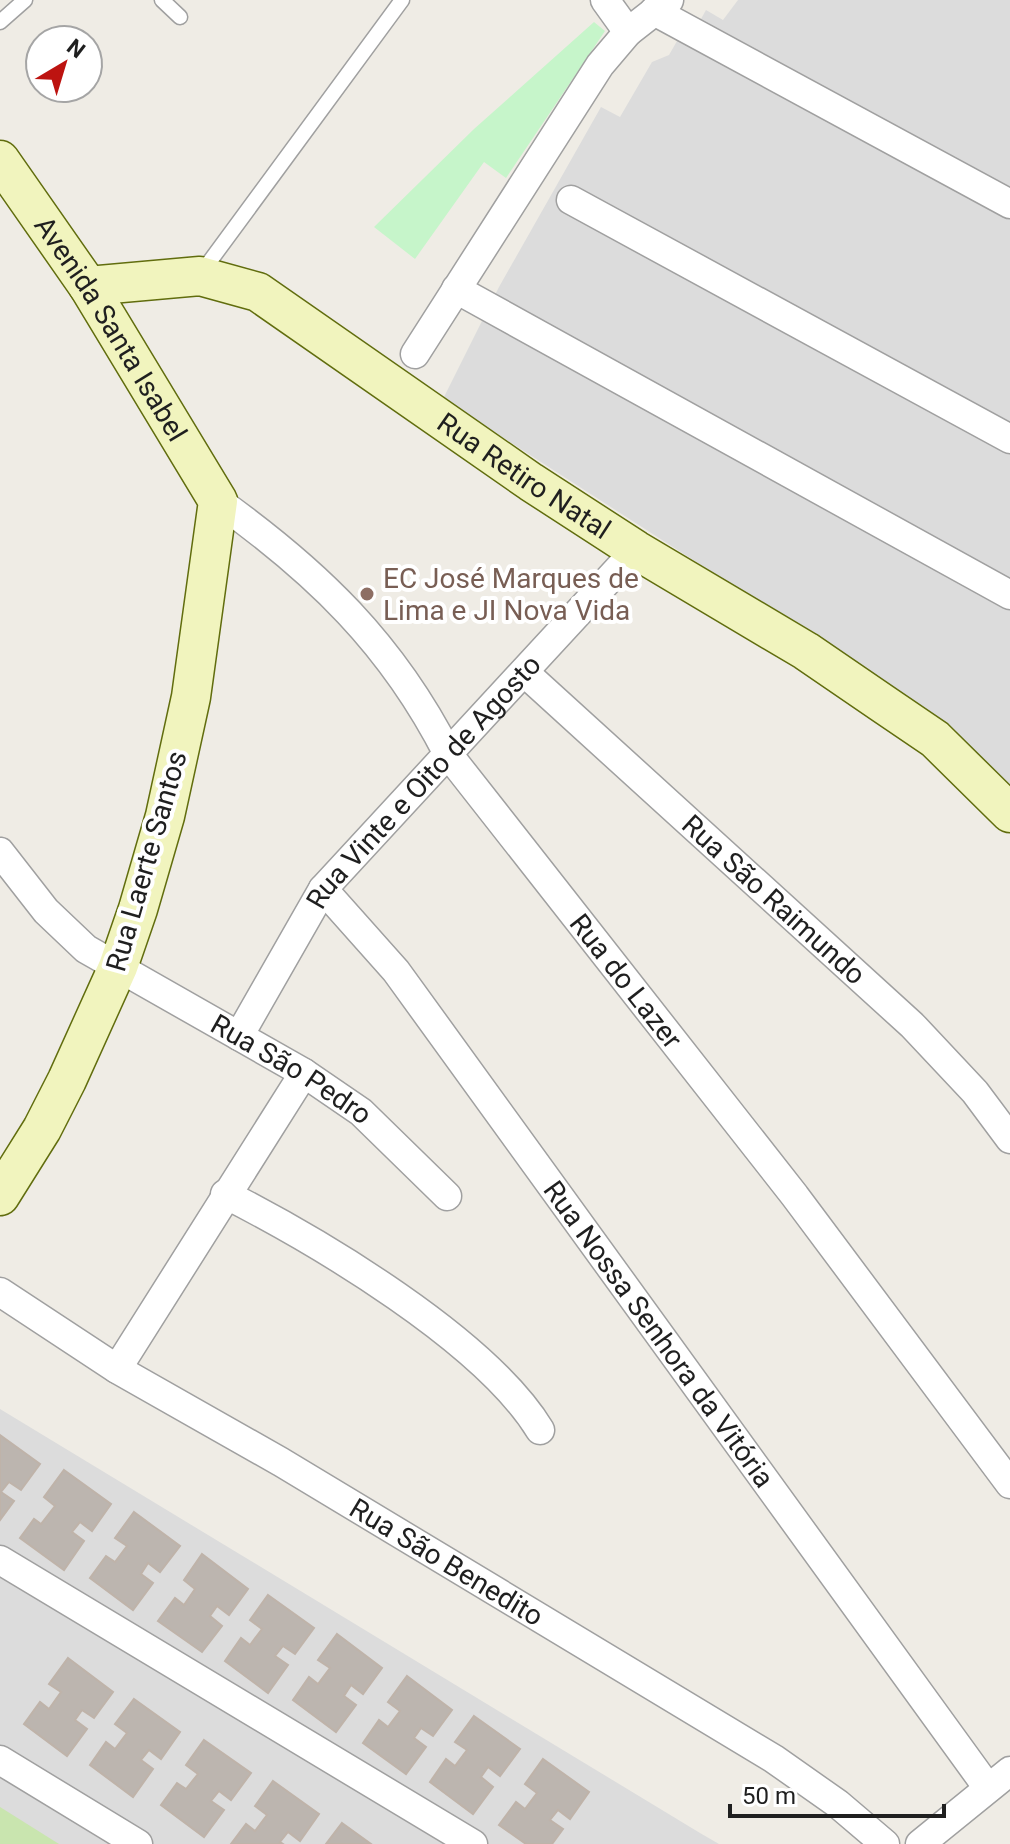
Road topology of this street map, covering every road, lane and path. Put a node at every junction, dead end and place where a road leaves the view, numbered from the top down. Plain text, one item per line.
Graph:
1 (25, 0) edge
2 (162, 0) edge
3 (402, 0) edge
4 (605, 0) edge
5 (661, 6) edge
6 (180, 17) dead end
7 (0, 22) edge
8 (628, 32) junction
9 (0, 160) edge
10 (571, 200) dead end
11 (1010, 204) edge
12 (200, 276) junction
13 (88, 286) junction
14 (456, 289) junction
15 (415, 354) dead end
16 (1010, 439) edge
17 (218, 501) junction
18 (636, 550) junction
19 (1010, 595) edge
20 (524, 672) junction
21 (448, 754) junction
22 (1010, 813) edge
23 (0, 852) edge
24 (323, 889) junction
25 (118, 967) junction
26 (239, 1036) junction
27 (304, 1073) junction
28 (1010, 1139) edge
29 (225, 1194) junction
30 (0, 1196) edge
31 (447, 1196) dead end
32 (0, 1292) edge
33 (117, 1369) junction
34 (540, 1430) dead end
35 (1010, 1484) edge
36 (0, 1560) edge
37 (0, 1760) edge
38 (999, 1779) edge
39 (138, 1844) edge
40 (473, 1844) edge
41 (885, 1844) edge
42 (920, 1844) edge

1 - 7 lane
2 - 6 lane
3 - 12 lane
4 - 8 street
5 - 8 street
5 - 11 street
8 - 14 street
9 - 13 street, Avenida Santa Isabel
10 - 16 street
12 - 13 street, Rua Retiro Natal
12 - 18 street, Rua Retiro Natal
13 - 17 street, Avenida Santa Isabel
14 - 15 street
14 - 19 street
17 - 21 street, Rua do Lazer
17 - 25 street, Rua Laerte Santos
18 - 20 street, Rua Vinte e Oito de Agosto
18 - 22 street, Rua Retiro Natal
20 - 21 street, Rua Vinte e Oito de Agosto
20 - 28 street, Rua São Raimundo
21 - 24 street, Rua Vinte e Oito de Agosto
21 - 35 street, Rua do Lazer
23 - 25 street, Rua São Pedro
24 - 26 street, Rua Vinte e Oito de Agosto
24 - 38 street, Rua Nossa Senhora da Vitória
25 - 26 street, Rua São Pedro
25 - 30 street, Rua Laerte Santos
26 - 27 street, Rua São Pedro
27 - 29 street
27 - 31 street, Rua São Pedro
29 - 33 street
29 - 34 street
32 - 33 street, Rua São Benedito
33 - 41 street, Rua São Benedito
36 - 40 street
37 - 39 street
38 - 42 street

